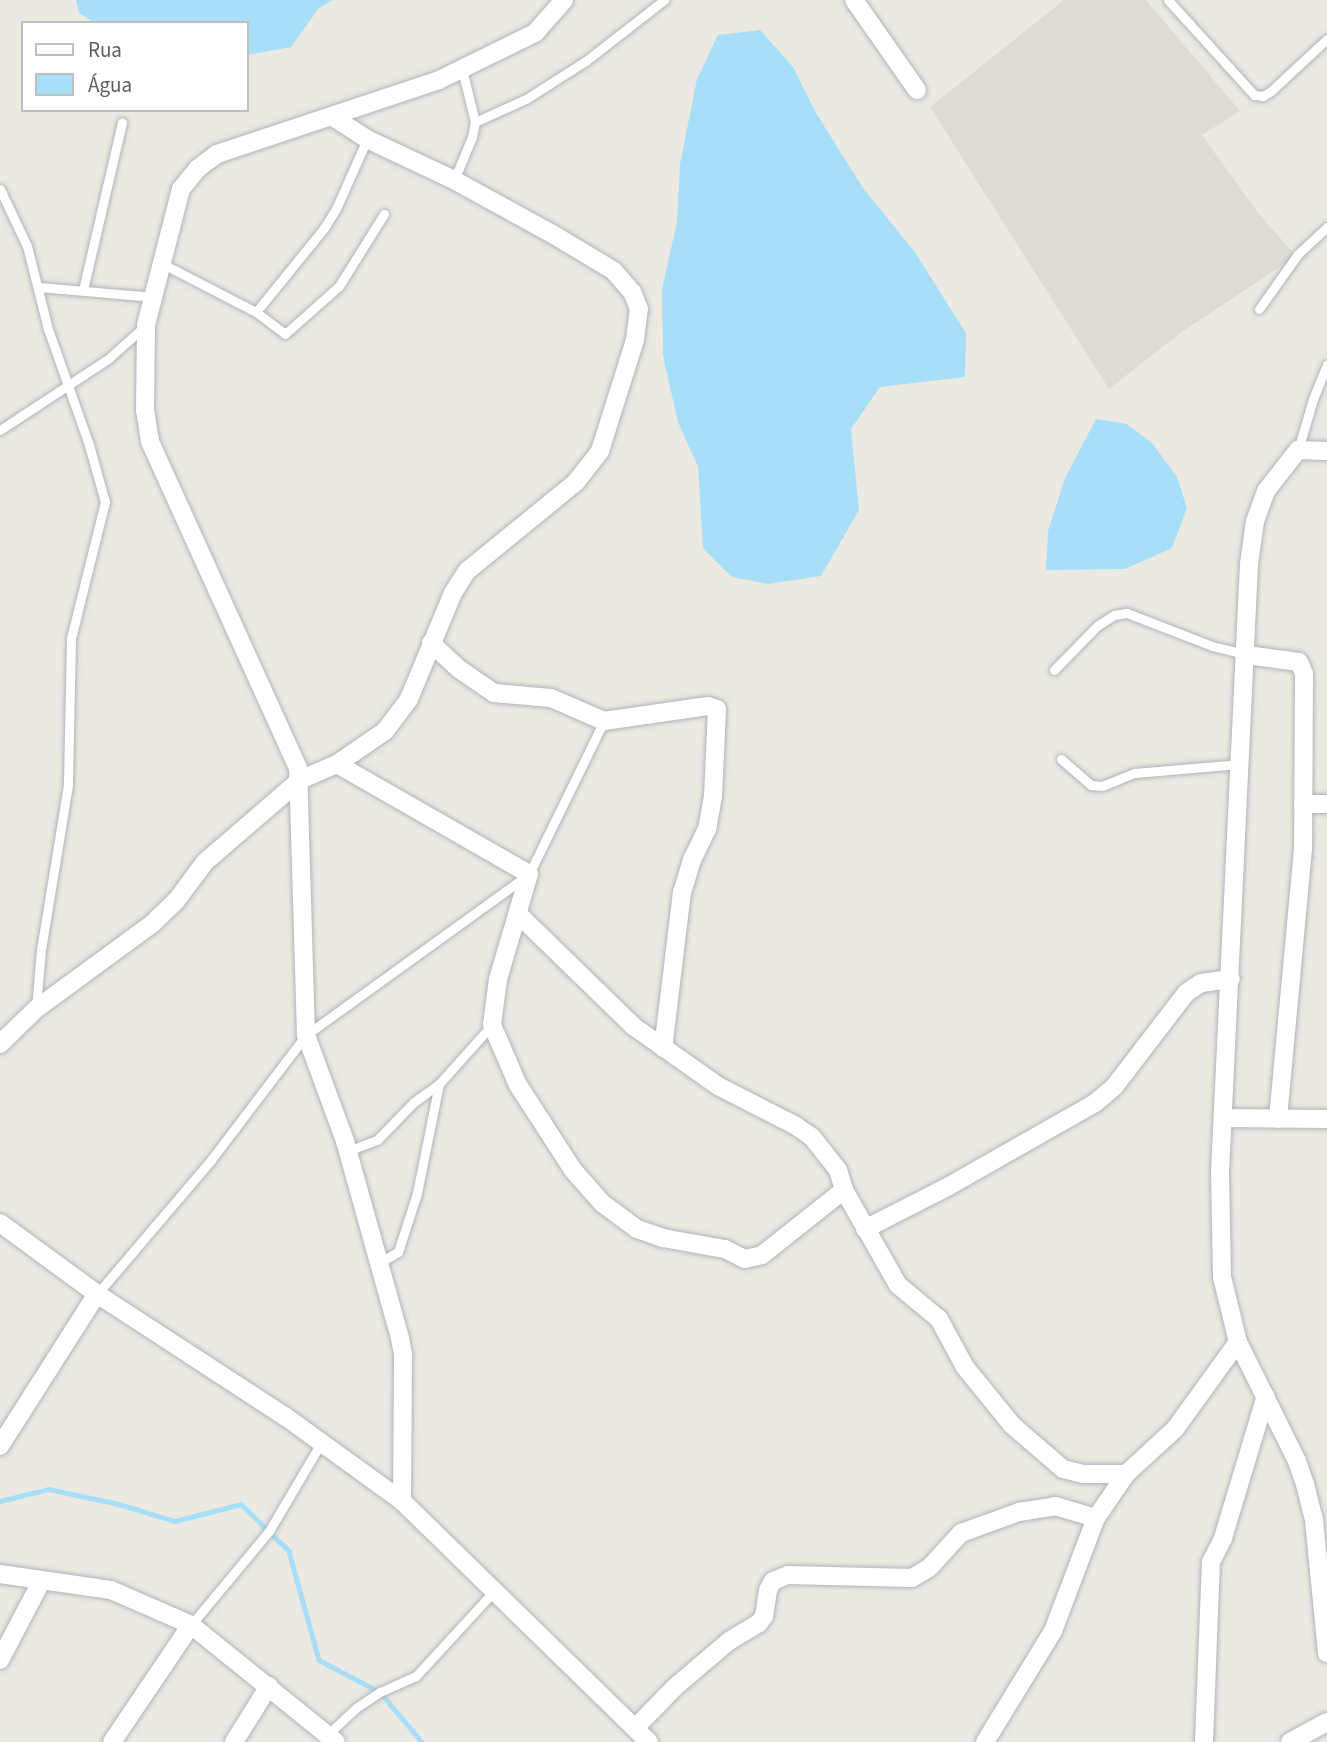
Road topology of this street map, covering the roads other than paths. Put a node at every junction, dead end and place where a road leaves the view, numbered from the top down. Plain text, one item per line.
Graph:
1 (564, 0) edge
2 (664, 0) edge
3 (853, 0) edge
4 (1168, 0) edge
5 (1327, 39) edge
6 (462, 69) junction
7 (917, 90) dead end
8 (333, 117) junction
9 (122, 122) dead end
10 (475, 122) junction
11 (367, 139) junction
12 (454, 180) junction
13 (0, 190) edge
14 (384, 214) dead end
15 (1327, 227) edge
16 (163, 264) junction
17 (39, 286) junction
18 (83, 290) junction
19 (154, 297) junction
20 (1259, 309) dead end
21 (256, 312) junction
22 (146, 325) junction
23 (1327, 365) edge
24 (68, 386) junction
25 (0, 430) edge
26 (1298, 450) junction
27 (1327, 451) edge
28 (431, 642) junction
29 (1247, 655) junction
30 (1054, 670) dead end
31 (604, 721) junction
32 (1061, 759) dead end
33 (337, 764) junction
34 (1240, 764) junction
35 (300, 780) junction
36 (1303, 804) junction
37 (1327, 804) edge
38 (529, 874) junction
39 (518, 914) junction
40 (1231, 979) junction
41 (36, 1009) junction
42 (492, 1025) junction
43 (306, 1035) junction
44 (0, 1044) edge
45 (663, 1048) junction
46 (439, 1084) junction
47 (1223, 1118) junction
48 (1278, 1119) junction
49 (1327, 1119) edge
50 (348, 1150) junction
51 (844, 1189) junction
52 (0, 1223) edge
53 (865, 1229) junction
54 (377, 1264) junction
55 (97, 1294) junction
56 (1238, 1342) junction
57 (1266, 1396) junction
58 (321, 1443) junction
59 (0, 1446) edge
60 (1126, 1474) junction
61 (402, 1501) junction
62 (1327, 1505) edge
63 (1096, 1518) junction
64 (1314, 1520) junction
65 (0, 1574) edge
66 (42, 1580) junction
67 (495, 1590) junction
68 (191, 1625) junction
69 (1327, 1653) edge
70 (0, 1660) edge
71 (269, 1686) junction
72 (1327, 1722) edge
73 (635, 1728) junction
74 (328, 1740) edge
75 (112, 1742) edge
76 (234, 1742) edge
77 (649, 1742) edge
78 (985, 1742) edge
79 (1204, 1742) edge
80 (1290, 1742) edge

1 - 6 street
2 - 10 lane
3 - 7 street
4 - 5 lane
6 - 8 street
6 - 10 lane
8 - 11 street
8 - 16 street
9 - 18 lane
10 - 12 lane
11 - 12 street
11 - 21 lane
12 - 28 street
13 - 17 lane
14 - 21 lane
15 - 20 lane
16 - 19 street
16 - 21 lane
17 - 18 lane
17 - 24 lane
18 - 19 lane
19 - 22 street
22 - 24 lane
22 - 35 street
23 - 26 lane
24 - 25 lane
24 - 41 lane
26 - 27 street
26 - 29 street
28 - 31 street
28 - 33 street
29 - 30 lane
29 - 34 street
29 - 36 street
31 - 38 lane
31 - 45 street
32 - 34 lane
33 - 35 street
33 - 38 street
34 - 40 street
35 - 41 street
35 - 43 street
36 - 37 street
36 - 48 street
38 - 39 street
38 - 43 lane
39 - 42 street
39 - 45 street
40 - 47 street
40 - 53 street
41 - 44 street
42 - 46 lane
42 - 51 street
43 - 50 street
43 - 55 lane
45 - 51 street
46 - 50 lane
46 - 54 lane
47 - 48 street
47 - 56 street
48 - 49 street
50 - 54 street
51 - 53 street
52 - 55 street
53 - 60 street
54 - 61 street
55 - 58 street
55 - 59 street
56 - 57 street
56 - 60 street
57 - 64 street
57 - 79 street
58 - 61 street
58 - 68 lane
60 - 63 street
61 - 67 street
62 - 64 street
63 - 73 street
63 - 78 street
64 - 69 street
65 - 66 street
66 - 68 street
66 - 70 street
67 - 73 street
67 - 74 lane
68 - 71 street
68 - 75 street
71 - 74 street
71 - 76 street
72 - 80 street
73 - 77 street

